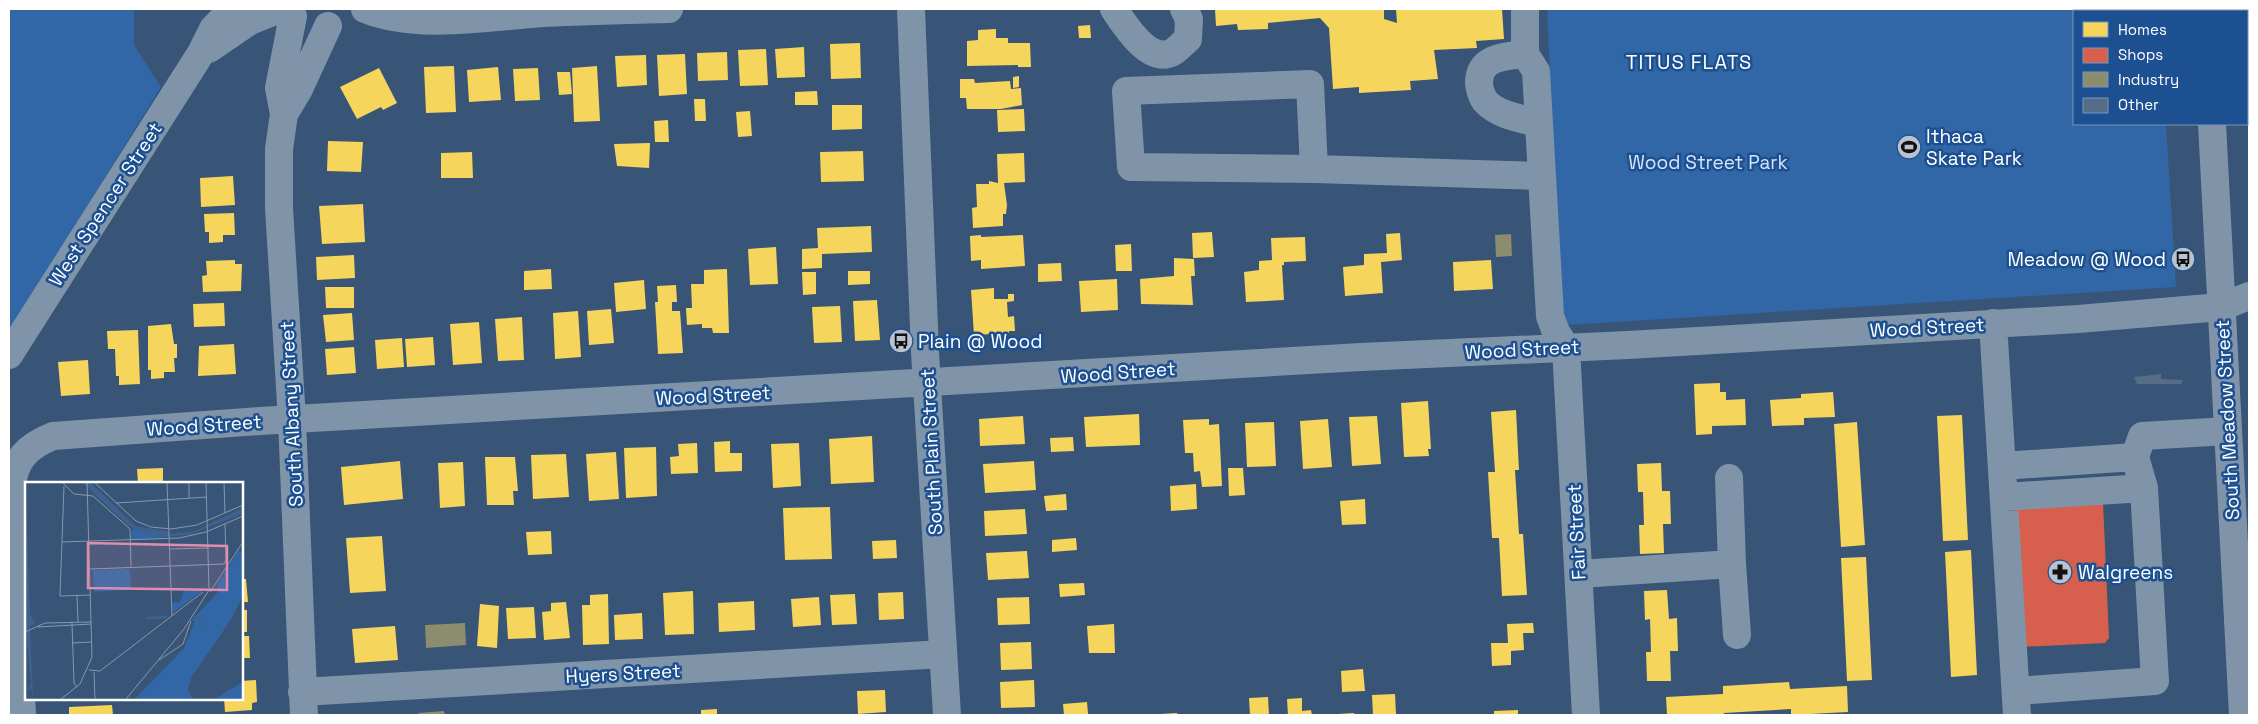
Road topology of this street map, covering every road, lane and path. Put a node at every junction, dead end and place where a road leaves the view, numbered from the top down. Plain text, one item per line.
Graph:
1 (232, 9) edge
2 (364, 9) edge
3 (669, 9) edge
4 (911, 9) edge
5 (1114, 9) edge
6 (1184, 9) edge
7 (1525, 9) edge
8 (285, 11) edge
9 (328, 26) junction
10 (201, 53) junction
11 (1156, 54) junction
12 (1525, 54) junction
13 (1158, 90) junction
14 (284, 114) junction
15 (1539, 123) junction
16 (2212, 125) edge
17 (1314, 169) junction
18 (1542, 176) junction
19 (2249, 296) edge
20 (2221, 307) junction
21 (2249, 317) edge
22 (1992, 323) junction
23 (1566, 348) junction
24 (9, 355) edge
25 (927, 383) junction
26 (292, 420) junction
27 (2228, 431) junction
28 (2135, 457) junction
29 (2002, 466) junction
30 (1729, 478) dead end
31 (2144, 488) junction
32 (2004, 497) junction
33 (1732, 564) junction
34 (1578, 574) junction
35 (1737, 635) dead end
36 (943, 654) junction
37 (2017, 703) edge
38 (303, 704) edge
39 (22, 715) edge
40 (946, 715) edge
41 (1586, 715) edge
42 (2243, 715) edge

1 - 10 street, West Spencer Street
2 - 3 street
2 - 9 street
4 - 25 street, South Plain Street
5 - 11 street
6 - 11 street
7 - 12 street
8 - 9 street
8 - 10 street, West Spencer Street
8 - 14 street, South Albany Street
9 - 14 street, South Albany Street
10 - 24 street, West Spencer Street
11 - 13 street
12 - 15 street
12 - 15 street
13 - 17 street
13 - 17 street
14 - 26 street, South Albany Street
15 - 18 street
16 - 20 highway, South Meadow Street
17 - 18 street
18 - 23 street
19 - 20 street
20 - 21 street
20 - 22 street, Wood Street
20 - 27 highway, South Meadow Street
22 - 23 street, Wood Street
22 - 29 street
23 - 25 street, Wood Street
23 - 34 street, Fair Street
25 - 26 street, Wood Street
25 - 36 street, South Plain Street
26 - 38 street, South Albany Street
26 - 39 street, Wood Street
27 - 28 street
27 - 42 highway, South Meadow Street
28 - 29 street
28 - 31 street
29 - 32 street
30 - 33 street
31 - 32 street
31 - 37 street
32 - 37 street
33 - 34 street
33 - 35 street
34 - 41 street, Fair Street
36 - 38 street, Hyers Street
36 - 40 street, South Plain Street

